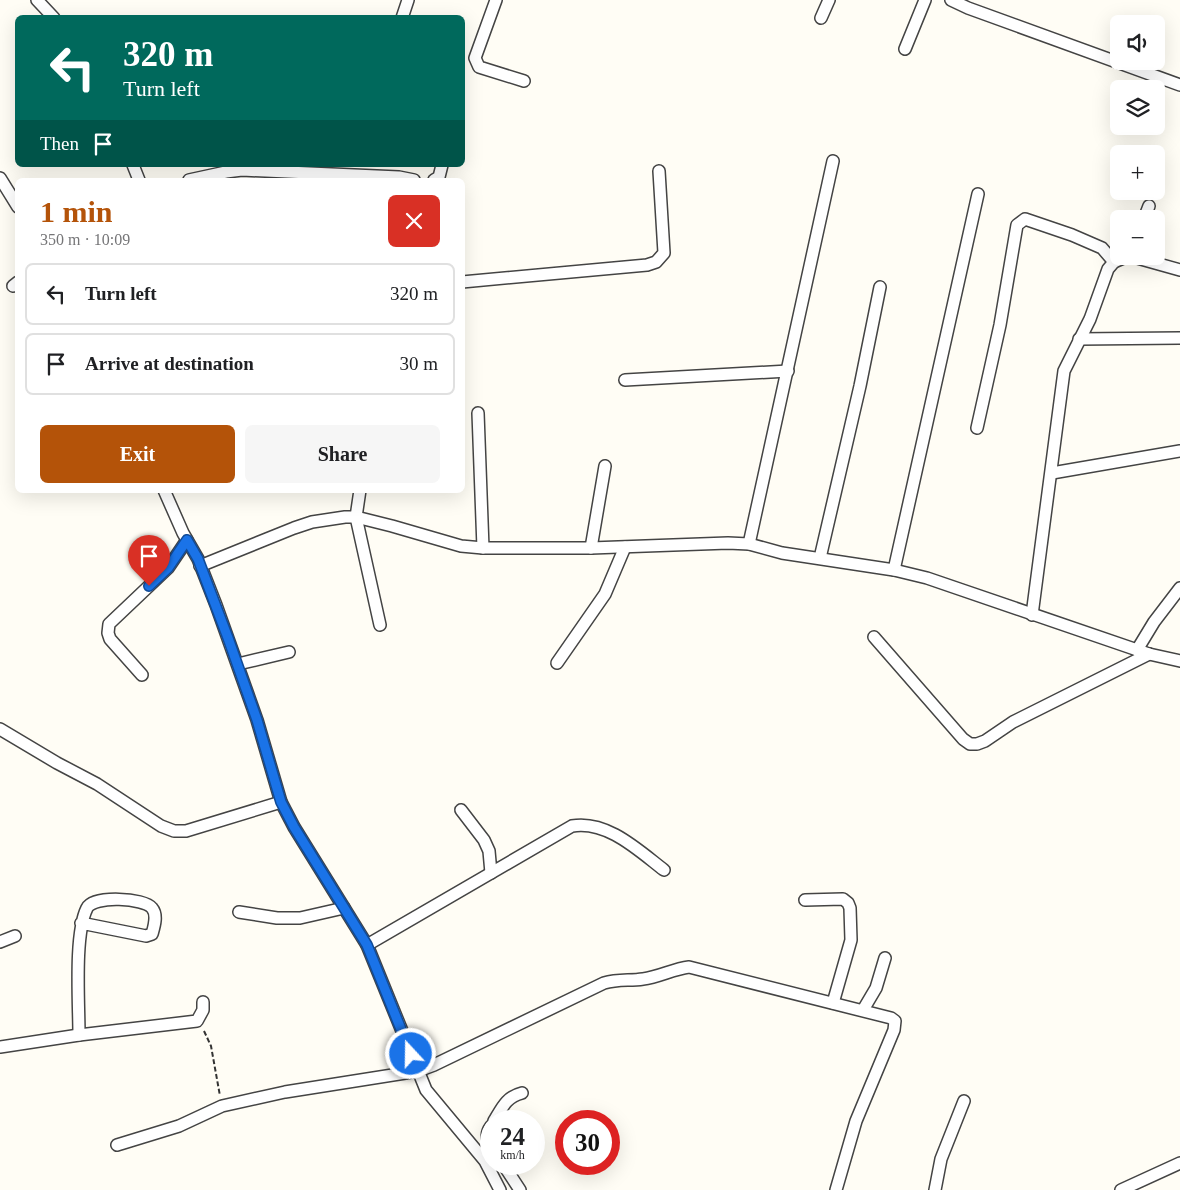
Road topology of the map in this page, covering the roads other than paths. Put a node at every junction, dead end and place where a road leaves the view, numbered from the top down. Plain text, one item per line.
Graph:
1 (37, 0) edge
2 (408, 0) edge
3 (496, 0) edge
4 (829, 0) edge
5 (924, 0) edge
6 (951, 0) edge
7 (51, 15) edge
8 (403, 15) edge
9 (822, 18) dead end
10 (905, 48) dead end
11 (524, 80) dead end
12 (1180, 85) edge
13 (834, 161) dead end
14 (238, 168) edge
15 (659, 171) dead end
16 (341, 174) edge
17 (0, 178) edge
18 (196, 178) edge
19 (404, 178) edge
20 (978, 194) dead end
21 (15, 202) edge
22 (1149, 206) dead end
23 (1147, 210) edge
24 (1110, 257) edge
25 (1111, 265) edge
26 (1162, 265) edge
27 (1180, 270) edge
28 (465, 282) edge
29 (880, 287) dead end
30 (1180, 338) edge
31 (1079, 339) junction
32 (788, 371) junction
33 (625, 380) dead end
34 (478, 413) dead end
35 (977, 428) dead end
36 (1180, 450) edge
37 (605, 466) dead end
38 (1052, 473) junction
39 (165, 493) edge
40 (360, 493) edge
41 (356, 517) junction
42 (187, 540) junction
43 (749, 544) junction
44 (625, 547) junction
45 (483, 548) junction
46 (591, 548) junction
47 (820, 558) junction
48 (200, 566) junction
49 (894, 570) junction
50 (1180, 588) edge
51 (1032, 615) junction
52 (380, 625) dead end
53 (874, 637) dead end
54 (1137, 650) junction
55 (289, 652) dead end
56 (1149, 654) junction
57 (1180, 661) edge
58 (557, 663) dead end
59 (238, 664) junction
60 (142, 675) dead end
61 (0, 729) edge
62 (281, 802) junction
63 (461, 810) dead end
64 (664, 870) dead end
65 (491, 872) junction
66 (805, 900) dead end
67 (344, 908) junction
68 (239, 912) dead end
69 (81, 923) junction
70 (15, 936) dead end
71 (0, 942) edge
72 (367, 945) junction
73 (886, 958) dead end
74 (204, 1002) dead end
75 (832, 1003) junction
76 (863, 1010) junction
77 (79, 1034) junction
78 (0, 1047) edge
79 (418, 1071) junction
80 (522, 1093) dead end
81 (964, 1101) dead end
82 (502, 1110) edge
83 (117, 1145) dead end
84 (1180, 1163) edge
85 (510, 1175) edge
86 (500, 1190) edge
87 (520, 1190) edge
88 (836, 1190) edge
89 (935, 1190) edge
90 (1121, 1190) edge

1 - 7 street
2 - 8 street
3 - 11 street
4 - 9 street
5 - 10 street
6 - 12 street
13 - 32 street
14 - 16 street
14 - 18 street
15 - 28 street
16 - 19 street
17 - 21 street
20 - 49 street
22 - 23 street
24 - 35 street
25 - 31 street
26 - 27 street
29 - 47 street
30 - 31 street
31 - 38 street
32 - 33 street
32 - 43 street
34 - 45 street
36 - 38 street
37 - 46 street
38 - 51 street
39 - 42 street
40 - 41 street
41 - 45 street
41 - 48 street
41 - 52 street
42 - 48 street
42 - 60 street
43 - 44 street
43 - 47 street
44 - 46 street
44 - 58 street
45 - 46 street
47 - 49 street
48 - 59 street
49 - 51 street
50 - 54 street
51 - 54 street
53 - 56 street
54 - 56 street
55 - 59 street
56 - 57 street
59 - 62 street
61 - 62 street
62 - 67 street
63 - 65 street
64 - 65 street
65 - 72 street
66 - 75 street
67 - 68 street
67 - 72 street
69 - 69 street
69 - 77 street
70 - 71 street
72 - 79 street
73 - 76 street
74 - 77 street
75 - 76 street
75 - 79 street
76 - 88 street
77 - 78 street
79 - 83 street
79 - 86 street
80 - 82 street
81 - 89 street
84 - 90 street
85 - 87 street

